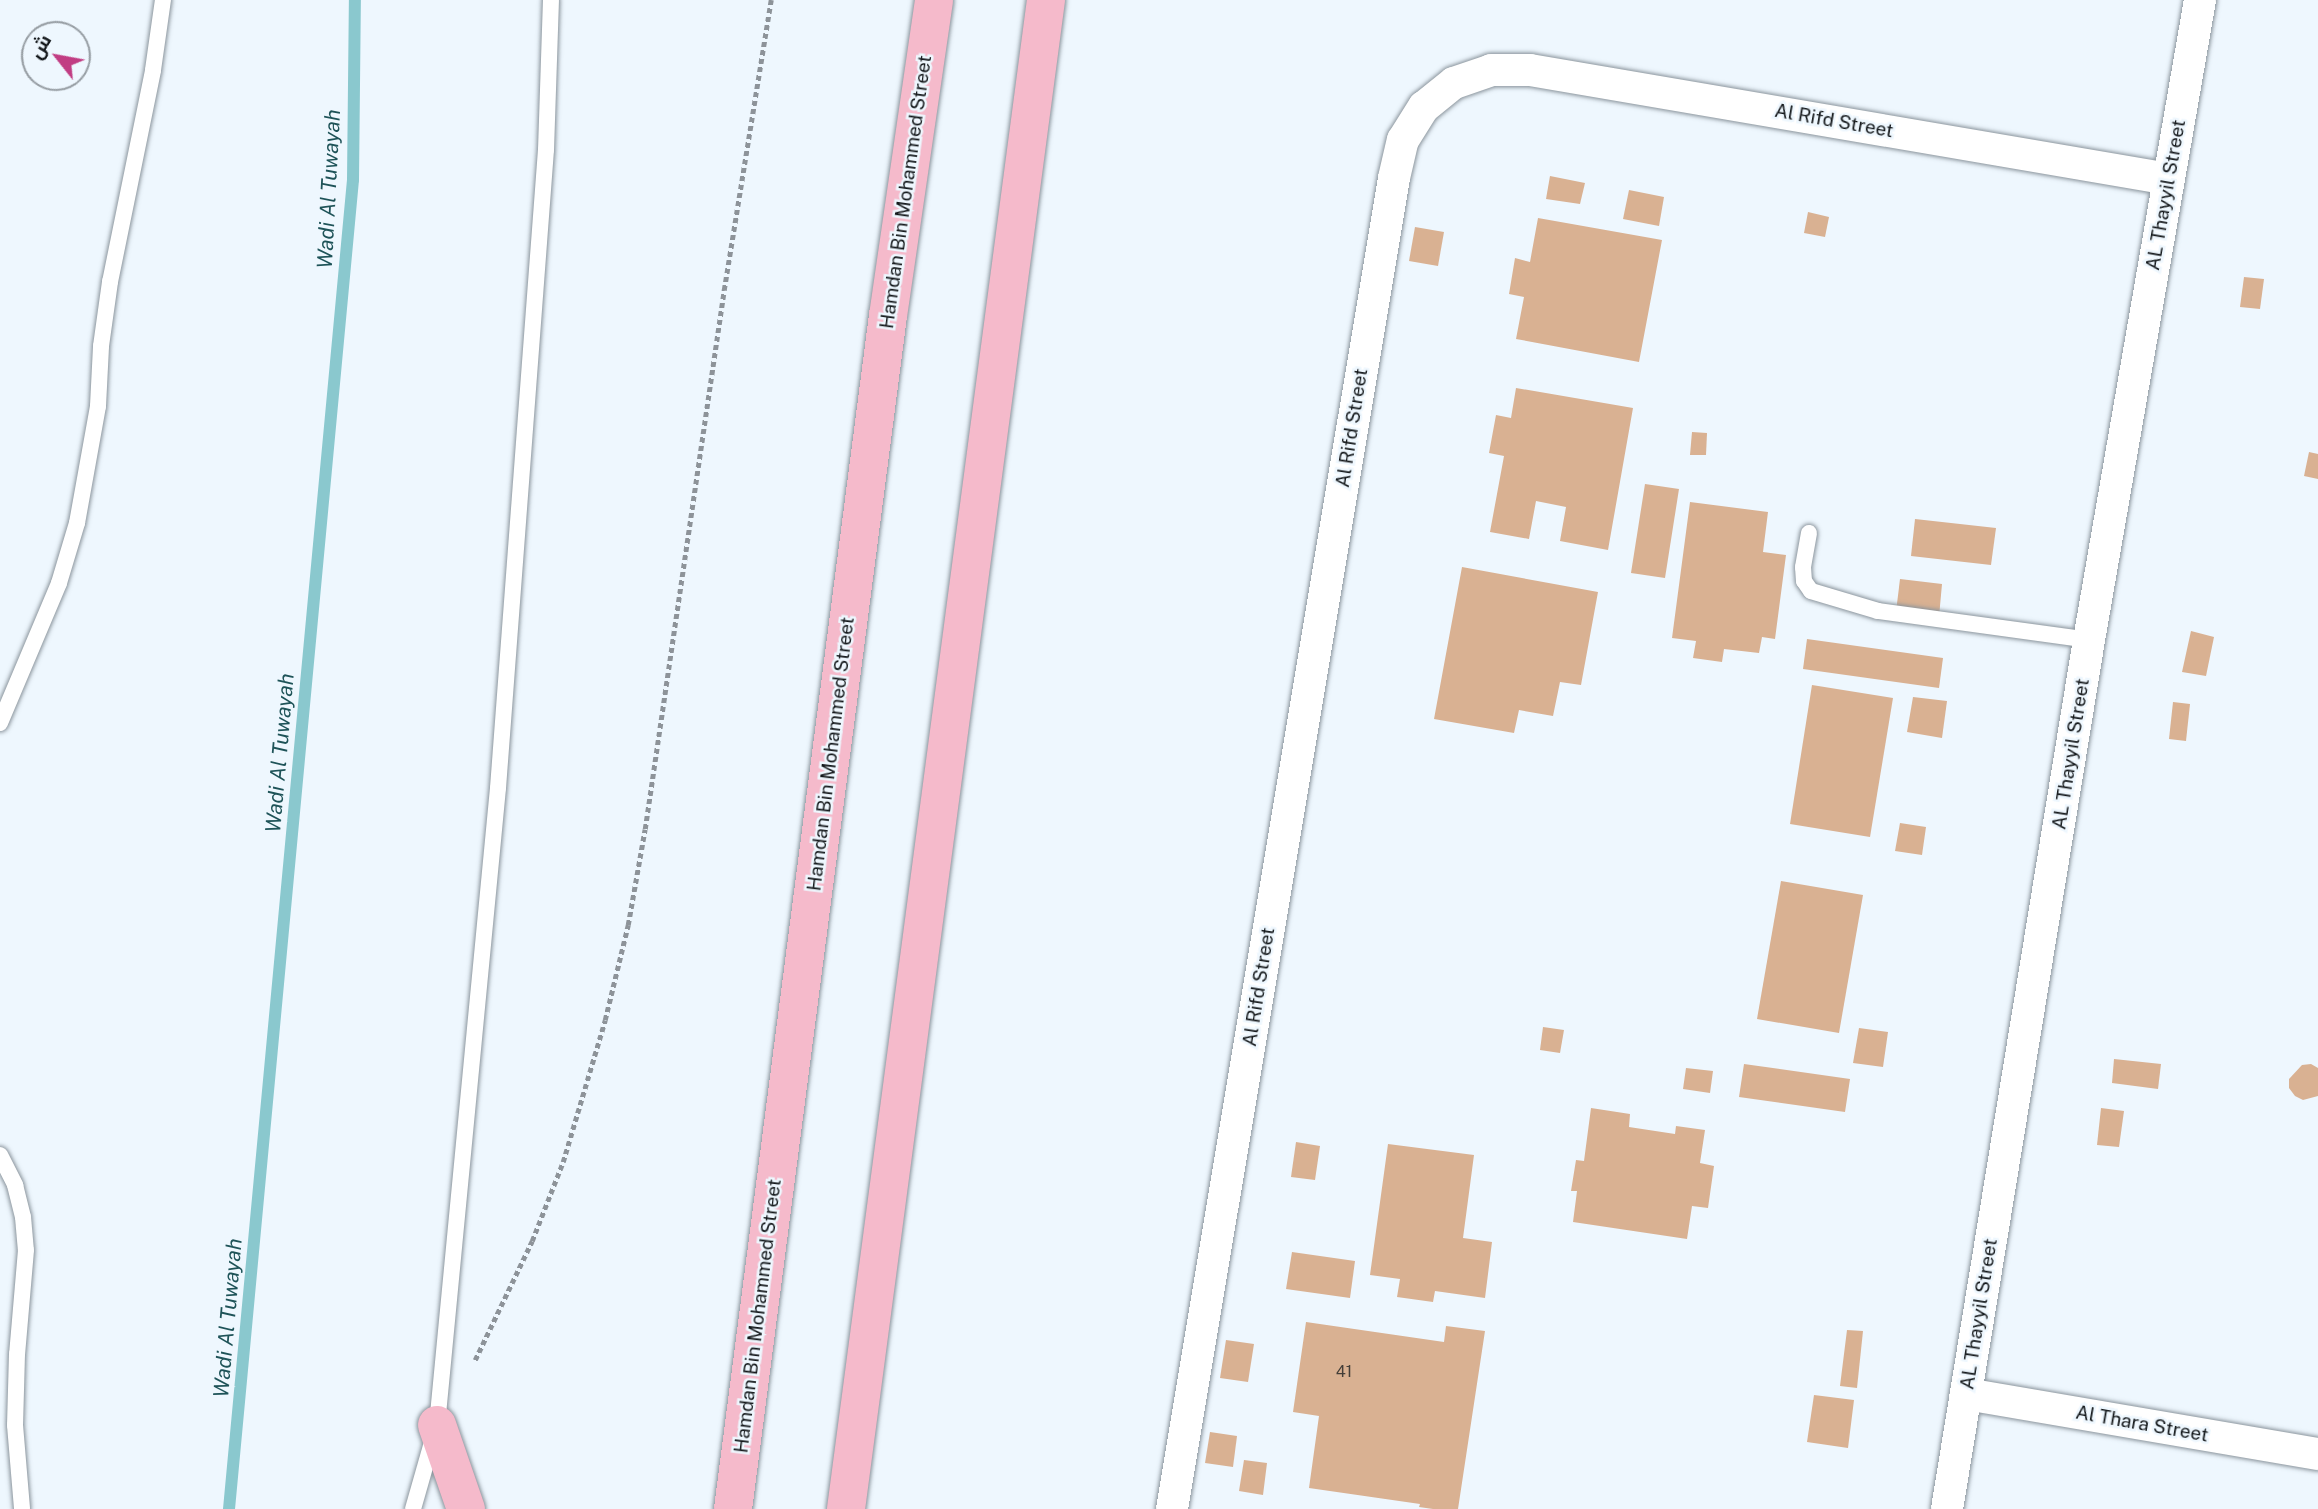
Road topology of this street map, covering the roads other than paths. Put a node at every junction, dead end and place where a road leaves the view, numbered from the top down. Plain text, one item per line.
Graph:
1 (163, 0) edge
2 (551, 0) edge
3 (934, 0) edge
4 (1046, 0) edge
5 (2200, 0) edge
6 (2169, 179) junction
7 (1809, 533) dead end
8 (2089, 640) junction
9 (0, 723) edge
10 (0, 1154) edge
11 (1966, 1394) junction
12 (437, 1425) junction
13 (2318, 1454) edge
14 (22, 1509) edge
15 (413, 1509) edge
16 (466, 1509) edge
17 (733, 1509) edge
18 (846, 1509) edge
19 (1172, 1509) edge
20 (1947, 1509) edge

1 - 9 lane
2 - 12 lane
3 - 17 main road, Hamdan Bin Mohammed Street
4 - 18 main road
5 - 6 street, AL Thayyil Street
6 - 8 street, AL Thayyil Street
6 - 19 street, Al Rifd Street
7 - 8 lane
8 - 11 street, AL Thayyil Street
10 - 14 lane
11 - 13 street, Al Thara Street
11 - 20 street, AL Thayyil Street
12 - 15 lane
12 - 16 main road

